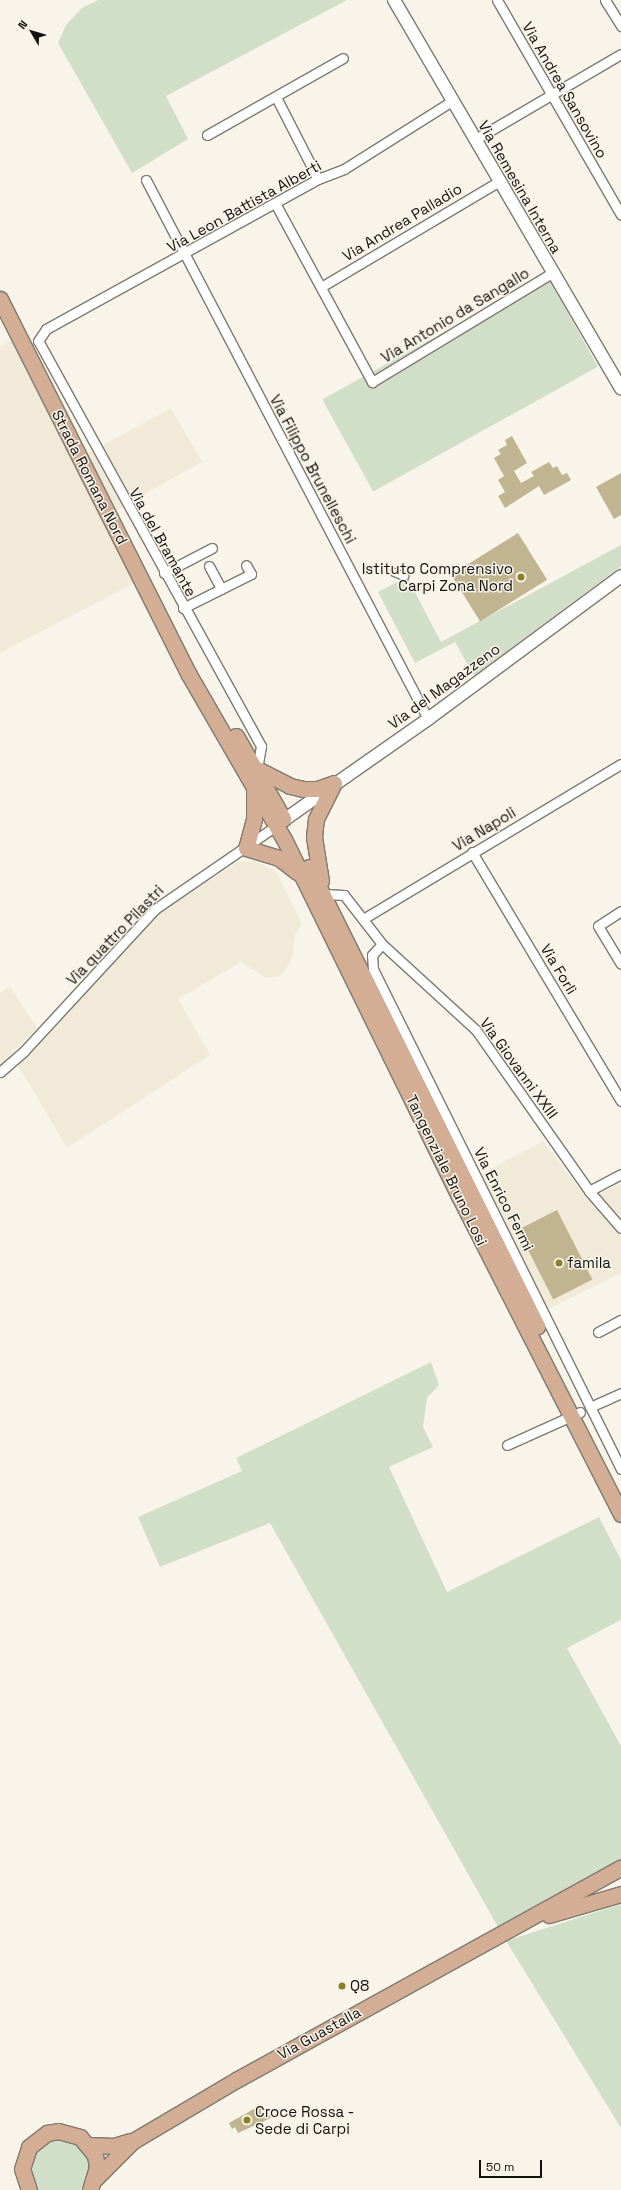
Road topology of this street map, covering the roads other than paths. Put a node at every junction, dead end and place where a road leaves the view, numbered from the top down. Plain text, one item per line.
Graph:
1 (394, 0) edge
2 (497, 0) edge
3 (605, 0) edge
4 (621, 26) edge
5 (621, 54) edge
6 (342, 58) dead end
7 (551, 94) junction
8 (276, 97) junction
9 (452, 101) junction
10 (208, 135) dead end
11 (474, 140) junction
12 (318, 179) junction
13 (146, 180) dead end
14 (498, 182) junction
15 (275, 203) junction
16 (621, 215) edge
17 (184, 254) junction
18 (552, 272) junction
19 (321, 287) junction
20 (0, 299) edge
21 (46, 330) joint
22 (621, 388) edge
23 (212, 548) dead end
24 (246, 564) dead end
25 (209, 566) dead end
26 (394, 572) dead end
27 (164, 573) junction
28 (404, 576) dead end
29 (621, 576) edge
30 (221, 589) junction
31 (183, 608) junction
32 (181, 654) junction
33 (428, 719) junction
34 (621, 764) edge
35 (257, 769) junction
36 (334, 783) junction
37 (253, 784) junction
38 (280, 823) junction
39 (246, 848) junction
40 (472, 852) junction
41 (304, 878) junction
42 (323, 894) junction
43 (621, 911) edge
44 (363, 919) junction
45 (382, 944) junction
46 (621, 964) edge
47 (0, 1072) edge
48 (621, 1101) edge
49 (621, 1174) edge
50 (589, 1191) junction
51 (621, 1228) edge
52 (621, 1320) edge
53 (598, 1332) dead end
54 (621, 1393) edge
55 (581, 1411) junction
56 (507, 1445) dead end
57 (621, 1469) edge
58 (621, 1493) edge
59 (621, 1514) edge
60 (621, 1868) edge
61 (606, 1876) junction
62 (620, 1895) edge
63 (507, 1930) junction
64 (133, 2141) junction
65 (89, 2145) junction
66 (93, 2185) edge
67 (25, 2187) edge

1 - 9 street, Via Remesina Interna
2 - 7 street, Via Andrea Sansovino
3 - 4 street
5 - 7 street
6 - 8 street
7 - 11 street
7 - 16 street, Via Andrea Sansovino
8 - 10 street
8 - 12 street
9 - 11 street, Via Remesina Interna
9 - 12 street, Via Leon Battista Alberti
11 - 14 street, Via Remesina Interna
12 - 15 street, Via Leon Battista Alberti
13 - 17 street, Via Filippo Brunelleschi
14 - 18 street, Via Remesina Interna
14 - 19 street, Via Andrea Palladio
15 - 17 street, Via Leon Battista Alberti
15 - 19 street
17 - 21 street, Via Leon Battista Alberti
17 - 33 street, Via Filippo Brunelleschi
18 - 19 street, Via Antonio da Sangallo
18 - 22 street, Via Remesina Interna
20 - 32 main road, Strada Romana Nord
21 - 27 street, Via del Bramante
23 - 27 street
24 - 30 street
25 - 30 street
26 - 28 street
27 - 31 street, Via del Bramante
29 - 33 street, Via del Magazzeno
30 - 31 street
31 - 35 street, Via del Bramante
32 - 35 main road, Strada Romana Nord
32 - 37 main road, Strada Romana Nord
33 - 36 street, Via del Magazzeno
34 - 40 street, Via Napoli
35 - 36 main road
35 - 38 main road, Strada Romana Nord
36 - 38 street, Via del Magazzeno
36 - 42 main road
37 - 38 main road, Strada Romana Nord
37 - 39 main road
38 - 39 street, Via quattro Pilastri
38 - 41 main road, Tangenziale Bruno Losi
38 - 42 main road, Tangenziale Bruno Losi
39 - 41 main road
39 - 47 street, Via quattro Pilastri
40 - 44 street, Via Napoli
40 - 48 street, Via Forlì
41 - 55 main road, Tangenziale Bruno Losi
42 - 44 street, Via Giovanni XXIII
42 - 55 main road, Tangenziale Bruno Losi
43 - 46 street
44 - 45 street, Via Giovanni XXIII
45 - 50 street, Via Giovanni XXIII
45 - 55 street, Via Enrico Fermi
49 - 50 street
50 - 51 street, Via Giovanni XXIII
52 - 53 street
54 - 55 street
55 - 56 street
55 - 57 street, Via Enrico Fermi
55 - 58 main road, Tangenziale Bruno Losi
55 - 59 main road, Tangenziale Bruno Losi
60 - 61 main road, Via Guastalla
61 - 62 main road
61 - 63 main road, Via Guastalla
62 - 63 main road, Via Guastalla
63 - 64 main road, Via Guastalla
64 - 65 main road, Via Guastalla
64 - 66 main road, Via Guastalla
65 - 66 main road
65 - 67 main road

